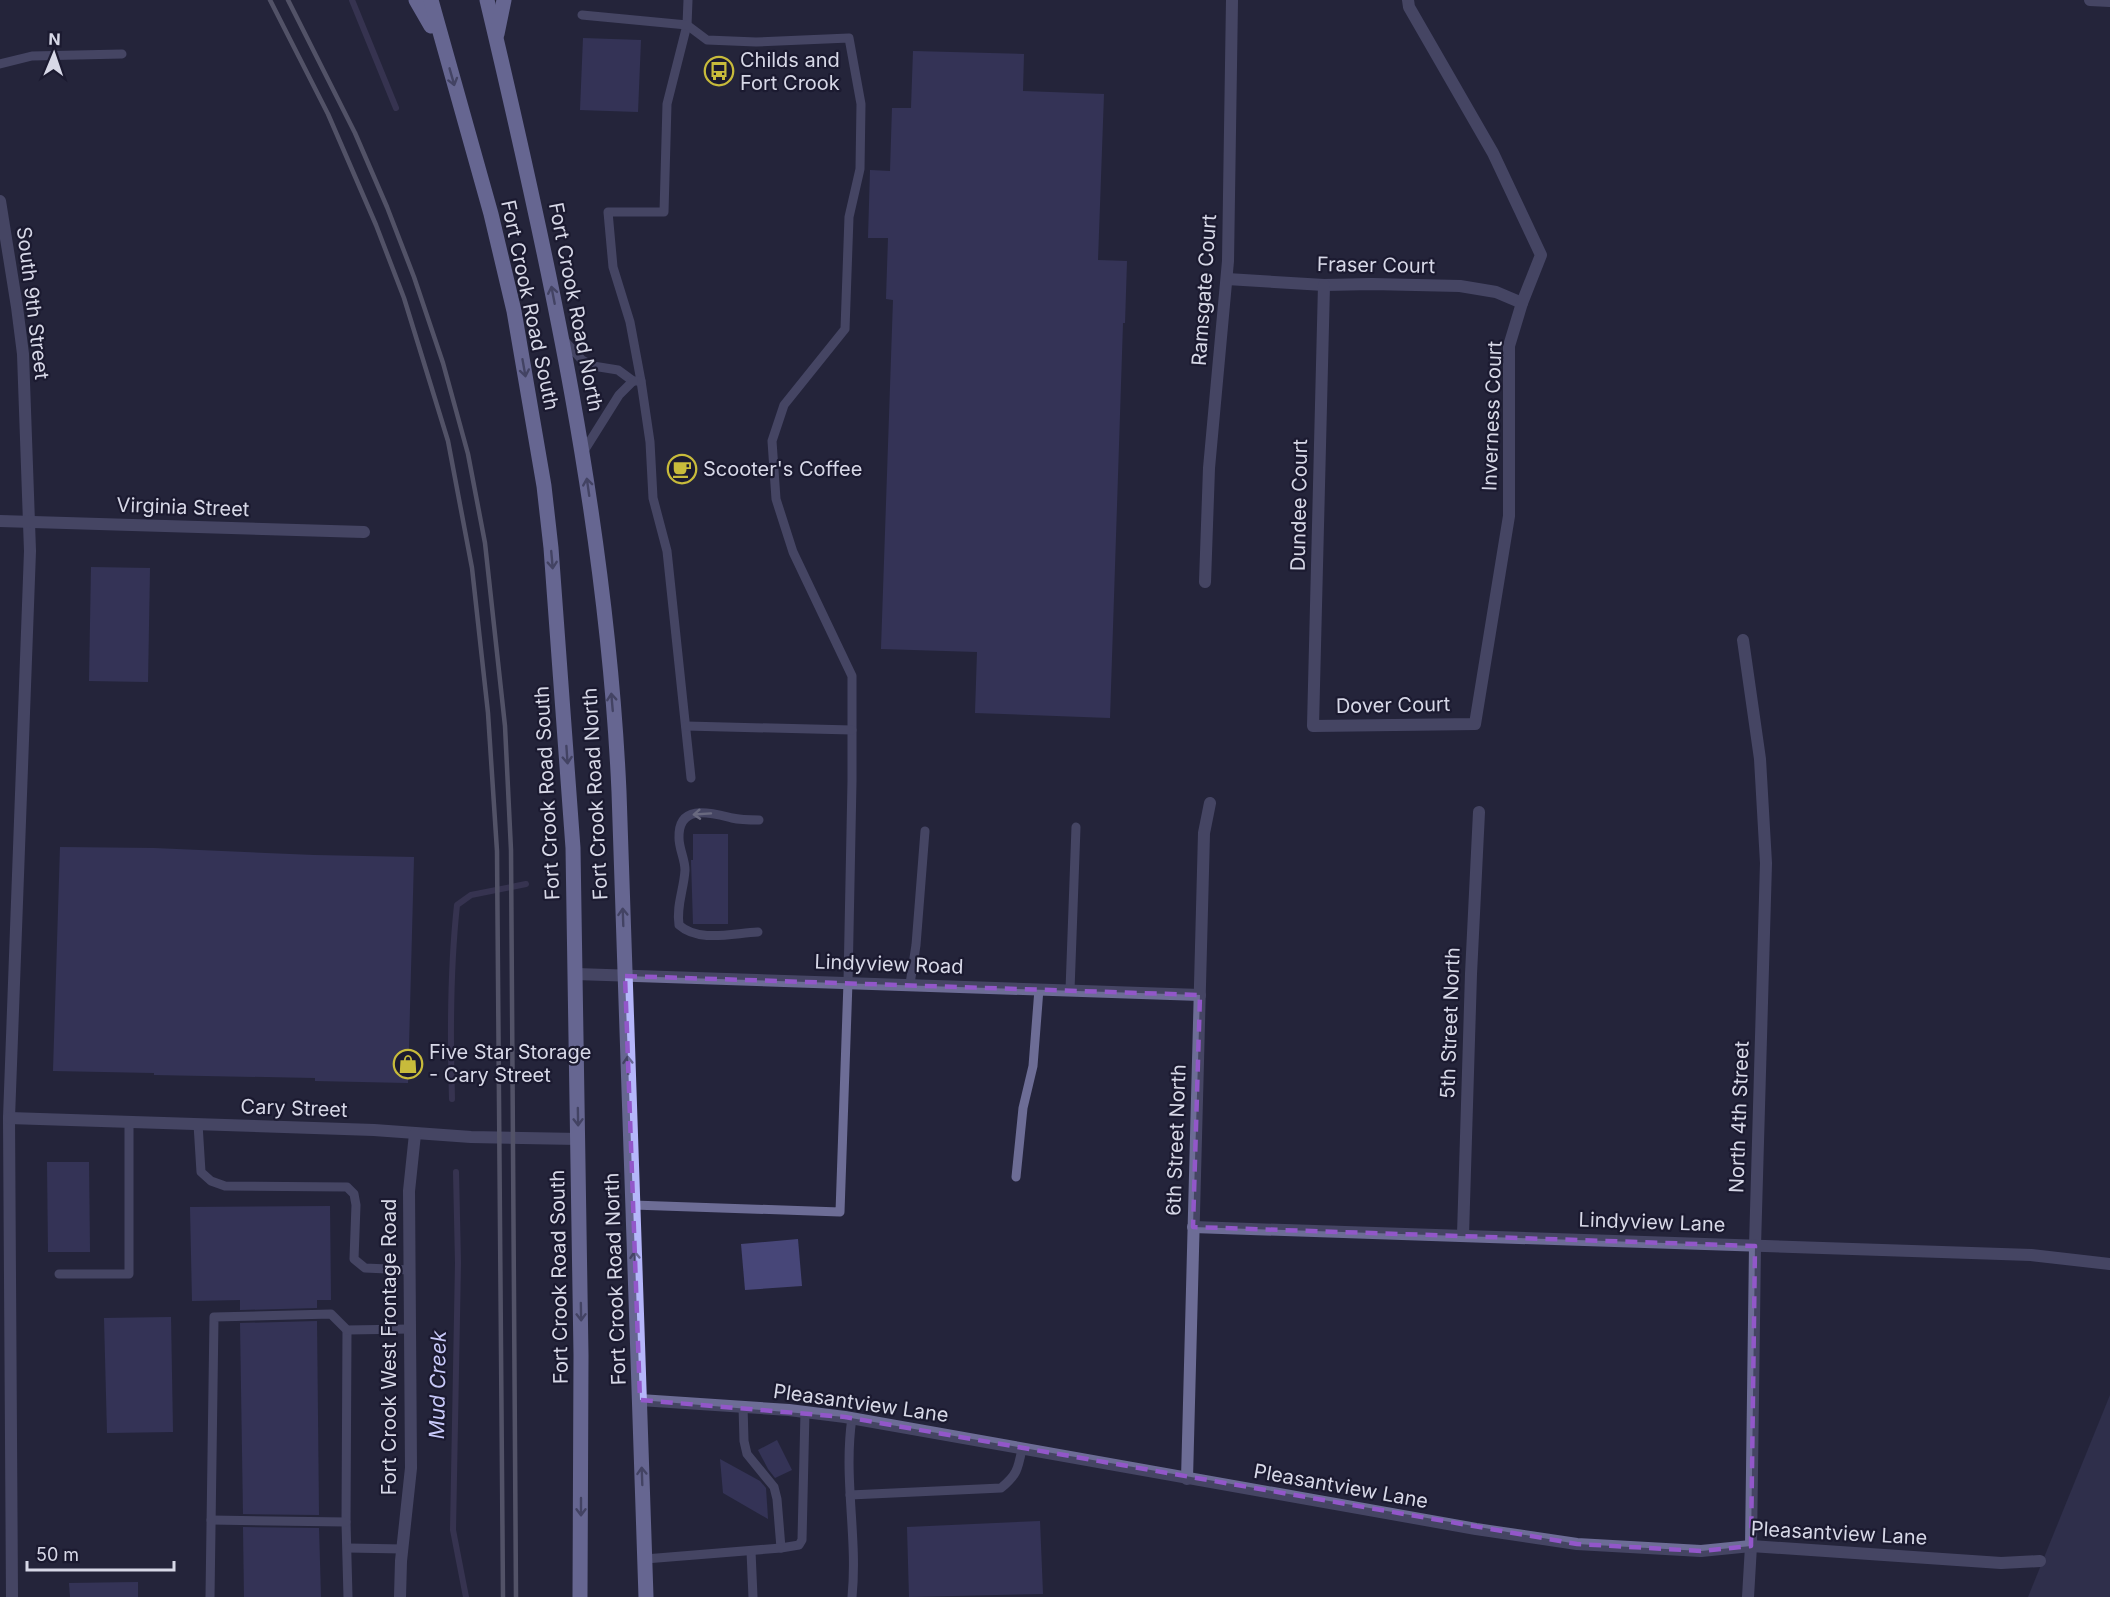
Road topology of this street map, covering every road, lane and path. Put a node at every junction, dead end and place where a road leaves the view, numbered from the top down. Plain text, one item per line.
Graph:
1 (416, 0) edge
2 (431, 0) edge
3 (487, 0) edge
4 (504, 0) edge
5 (688, 0) edge
6 (1232, 0) edge
7 (1408, 0) edge
8 (2090, 0) edge
9 (2110, 1) edge
10 (582, 15) dead end
11 (687, 25) junction
12 (496, 40) junction
13 (445, 51) junction
14 (122, 54) dead end
15 (0, 64) edge
16 (0, 201) edge
17 (1227, 279) junction
18 (1324, 285) junction
19 (1522, 303) junction
20 (561, 337) junction
21 (637, 381) junction
22 (582, 454) junction
23 (0, 521) edge
24 (29, 522) junction
25 (364, 532) dead end
26 (1205, 582) dead end
27 (1743, 640) dead end
28 (1474, 724) joint
29 (686, 726) junction
30 (1313, 726) joint
31 (852, 730) junction
32 (691, 778) dead end
33 (1210, 803) dead end
34 (1479, 812) dead end
35 (759, 820) dead end
36 (1076, 827) dead end
37 (925, 831) dead end
38 (758, 932) dead end
39 (576, 974) junction
40 (625, 976) junction
41 (848, 982) junction
42 (910, 984) junction
43 (1039, 989) junction
44 (1070, 990) junction
45 (1200, 995) junction
46 (9, 1118) junction
47 (129, 1122) junction
48 (198, 1124) junction
49 (415, 1134) junction
50 (579, 1139) junction
51 (1016, 1177) dead end
52 (633, 1205) junction
53 (1193, 1227) junction
54 (1463, 1235) junction
55 (1755, 1246) junction
56 (2110, 1264) edge
57 (410, 1270) junction
58 (59, 1274) dead end
59 (410, 1329) junction
60 (347, 1330) junction
61 (640, 1400) junction
62 (743, 1406) junction
63 (805, 1412) junction
64 (852, 1418) junction
65 (1022, 1449) junction
66 (1187, 1479) junction
67 (850, 1495) junction
68 (211, 1520) junction
69 (346, 1522) junction
70 (1751, 1546) junction
71 (348, 1548) junction
72 (781, 1548) junction
73 (403, 1549) junction
74 (751, 1551) junction
75 (645, 1559) junction
76 (2040, 1561) dead end
77 (12, 1597) edge
78 (210, 1597) edge
79 (348, 1597) edge
80 (400, 1597) edge
81 (580, 1597) edge
82 (646, 1597) edge
83 (753, 1597) edge
84 (852, 1597) edge
85 (1748, 1597) edge

1 - 13 main road
2 - 13 main road, Fort Crook Road South
3 - 12 main road, Fort Crook Road North
4 - 12 main road
5 - 11 lane
6 - 17 street, Ramsgate Court
7 - 19 street, Inverness Court
8 - 9 street
10 - 11 lane
11 - 21 lane
11 - 31 lane
20 -> 12 main road, Fort Crook Road North
13 -> 39 main road, Fort Crook Road South
14 - 15 lane
16 - 24 street, South 9th Street
17 - 18 street, Fraser Court
17 - 26 street, Ramsgate Court
18 - 19 street, Fraser Court
18 - 30 street, Dundee Court
19 - 28 street, Inverness Court
20 - 21 lane
20 - 22 main road, Fort Crook Road North
21 - 22 lane
21 - 29 lane
40 -> 22 main road, Fort Crook Road North
23 - 24 street, Virginia Street
24 - 25 street, Virginia Street
24 - 46 street, South 9th Street
27 - 55 street, North 4th Street
28 - 30 street, Dover Court
29 - 31 lane
29 - 32 lane
31 - 41 lane
33 - 45 street, 6th Street North
34 - 54 street, 5th Street North
35 -> 38 lane
36 - 44 lane
37 - 42 lane
39 - 40 street, Lindyview Road
39 -> 50 main road, Fort Crook Road South
40 - 41 street, Lindyview Road
52 -> 40 main road, Fort Crook Road North
41 - 42 street, Lindyview Road
41 - 52 lane
42 - 43 street, Lindyview Road
43 - 44 street, Lindyview Road
43 - 51 lane
44 - 45 street, Lindyview Road
45 - 53 street, 6th Street North
46 - 47 street, Cary Street
46 - 77 street, South 9th Street
47 - 48 street, Cary Street
47 - 58 lane
48 - 49 street, Cary Street
48 - 57 lane
49 - 50 street, Cary Street
49 - 57 street, Fort Crook West Frontage Road
50 -> 81 main road, Fort Crook Road South
61 -> 52 main road, Fort Crook Road North
53 - 54 street, Lindyview Lane
53 - 66 street, 6th Street North
54 - 55 street, Lindyview Lane
55 - 56 street, Lindyview Lane
55 - 70 street, North 4th Street
57 - 59 street, Fort Crook West Frontage Road
59 - 60 lane
59 - 73 street, Fort Crook West Frontage Road
60 - 68 lane
60 - 69 lane
61 - 62 street, Pleasantview Lane
75 -> 61 main road, Fort Crook Road North
62 - 63 street, Pleasantview Lane
62 - 72 lane
63 - 64 street, Pleasantview Lane
63 - 72 lane
64 - 65 street, Pleasantview Lane
64 - 67 lane
65 - 66 street, Pleasantview Lane
65 - 67 lane
66 - 70 street, Pleasantview Lane
67 - 84 lane
68 - 69 lane
68 - 78 lane
69 - 71 lane
70 - 76 street, Pleasantview Lane
70 - 85 street, North 4th Street
71 - 73 lane
71 - 79 lane
72 - 74 lane
73 - 80 street, Fort Crook West Frontage Road
74 - 75 lane
74 - 83 lane
75 - 82 main road, Fort Crook Road North

